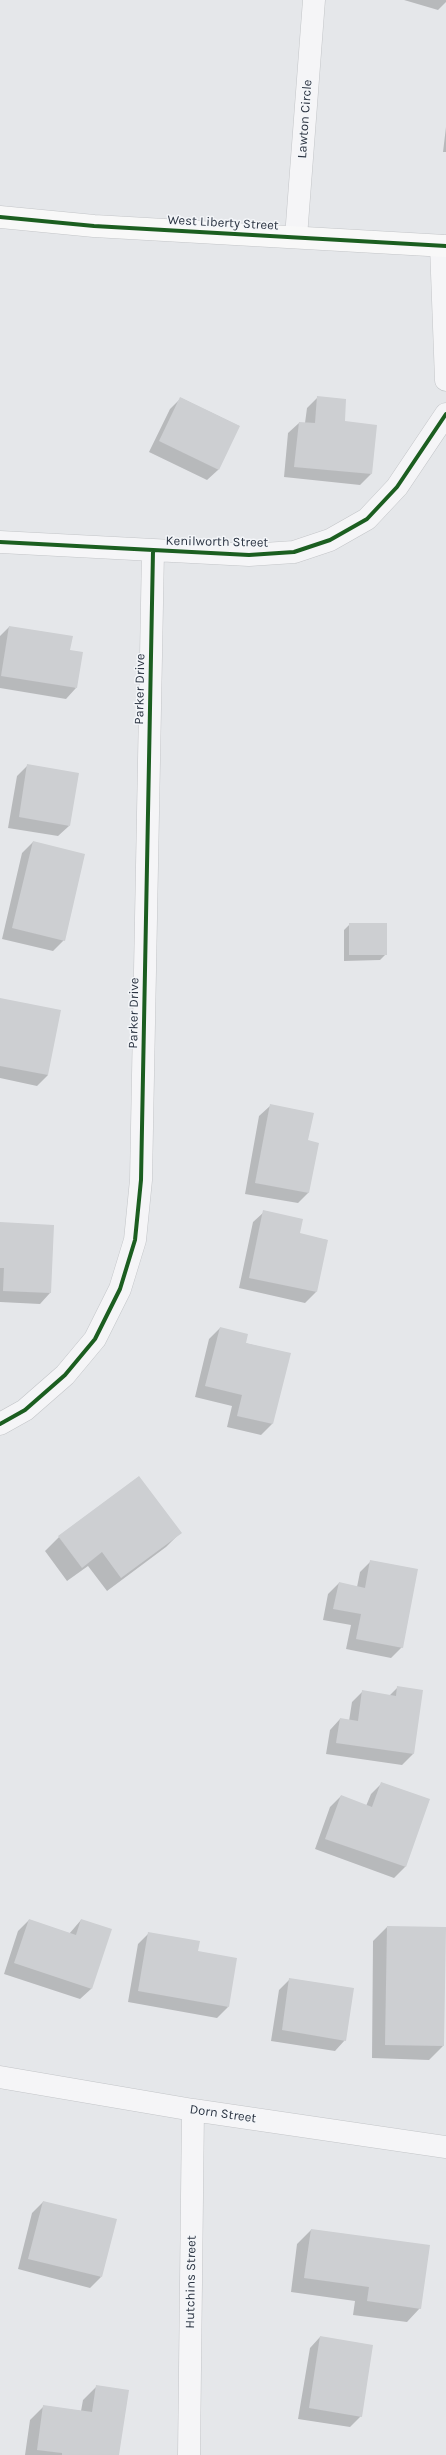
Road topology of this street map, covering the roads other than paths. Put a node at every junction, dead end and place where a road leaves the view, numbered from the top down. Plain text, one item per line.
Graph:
1 (314, 0) edge
2 (0, 217) edge
3 (296, 237) junction
4 (444, 246) edge
5 (446, 380) edge
6 (446, 414) edge
7 (0, 542) edge
8 (153, 551) junction
9 (0, 1424) edge
10 (0, 2077) edge
11 (193, 2110) junction
12 (446, 2147) edge
13 (189, 2455) edge

1 - 3 street, Lawton Circle
2 - 3 main road, West Liberty Street
3 - 4 main road, West Liberty Street
4 - 5 street
6 - 8 street, Kenilworth Street
7 - 8 street, Kenilworth Street
8 - 9 street, Parker Drive
10 - 11 street, Dorn Street
11 - 12 street, Dorn Street
11 - 13 street, Hutchins Street

